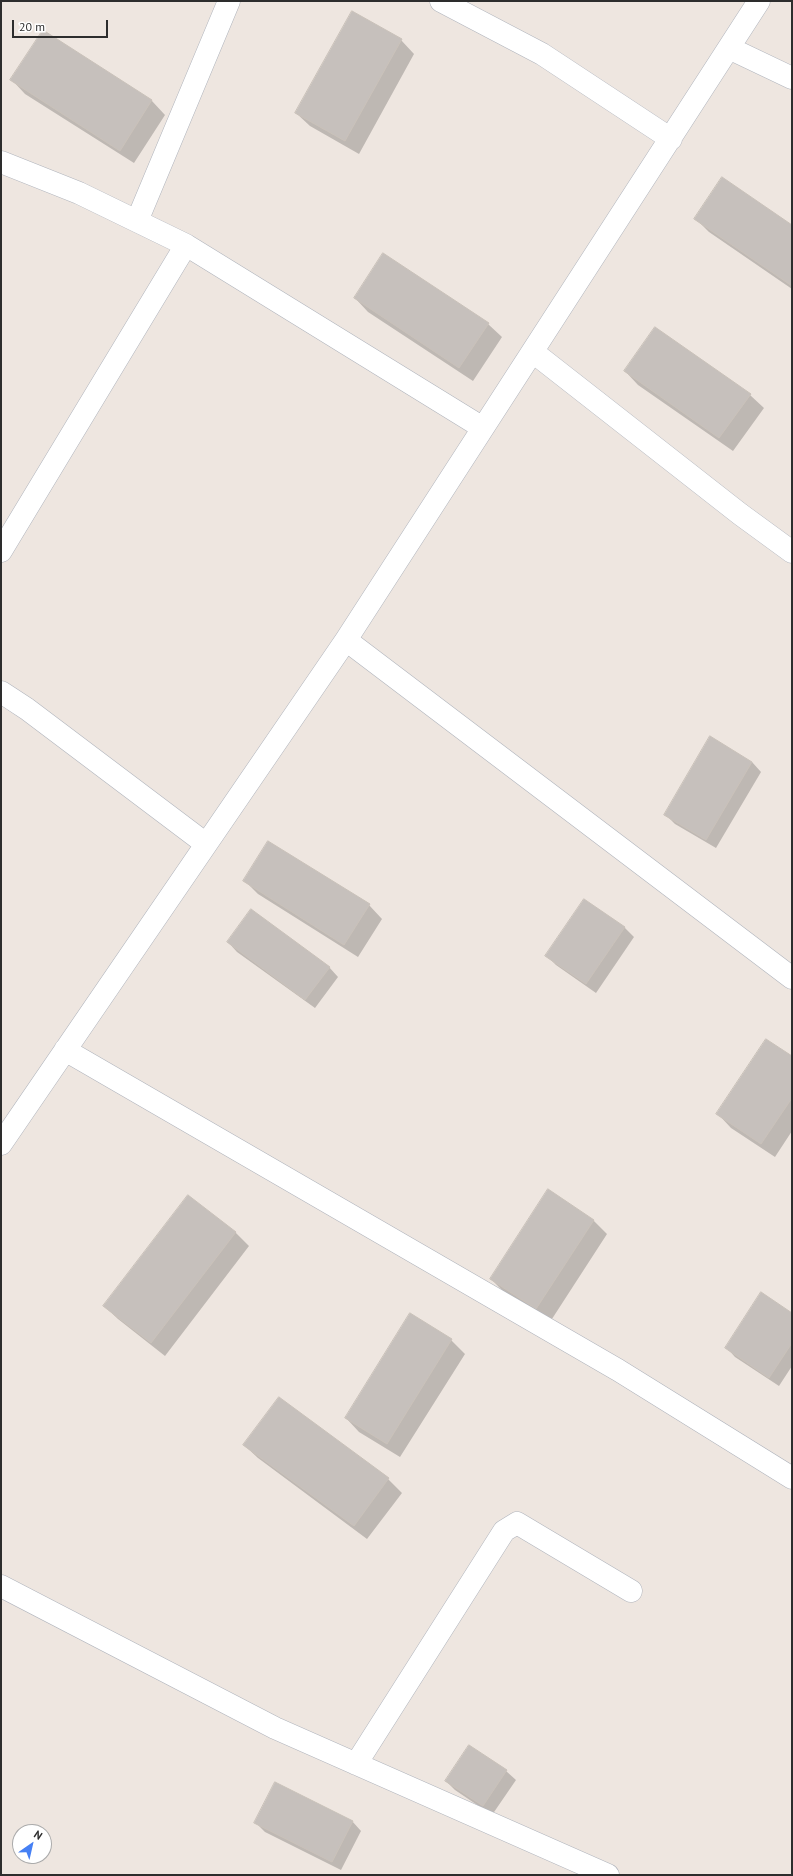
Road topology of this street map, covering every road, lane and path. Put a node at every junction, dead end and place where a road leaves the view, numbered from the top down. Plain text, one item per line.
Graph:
1 (229, 1) edge
2 (441, 1) edge
3 (759, 1) edge
4 (729, 48) junction
5 (792, 78) edge
6 (671, 138) junction
7 (1, 162) edge
8 (137, 221) junction
9 (186, 245) junction
10 (533, 352) junction
11 (483, 428) junction
12 (1, 551) edge
13 (792, 552) edge
14 (346, 640) junction
15 (1, 692) edge
16 (206, 844) junction
17 (792, 978) edge
18 (65, 1050) junction
19 (4, 1134) edge
20 (792, 1478) edge
21 (1, 1586) edge
22 (631, 1591) dead end
23 (356, 1764) junction
24 (608, 1875) edge

1 - 8 street
2 - 6 street
3 - 4 street
4 - 5 street
4 - 6 street
6 - 10 street
7 - 8 street
8 - 9 street
9 - 11 street
9 - 12 street
10 - 11 street
10 - 13 street
11 - 14 street
14 - 16 street
14 - 17 street
15 - 16 street
16 - 18 street
18 - 19 street
18 - 20 street
21 - 23 street
22 - 23 street
23 - 24 street

